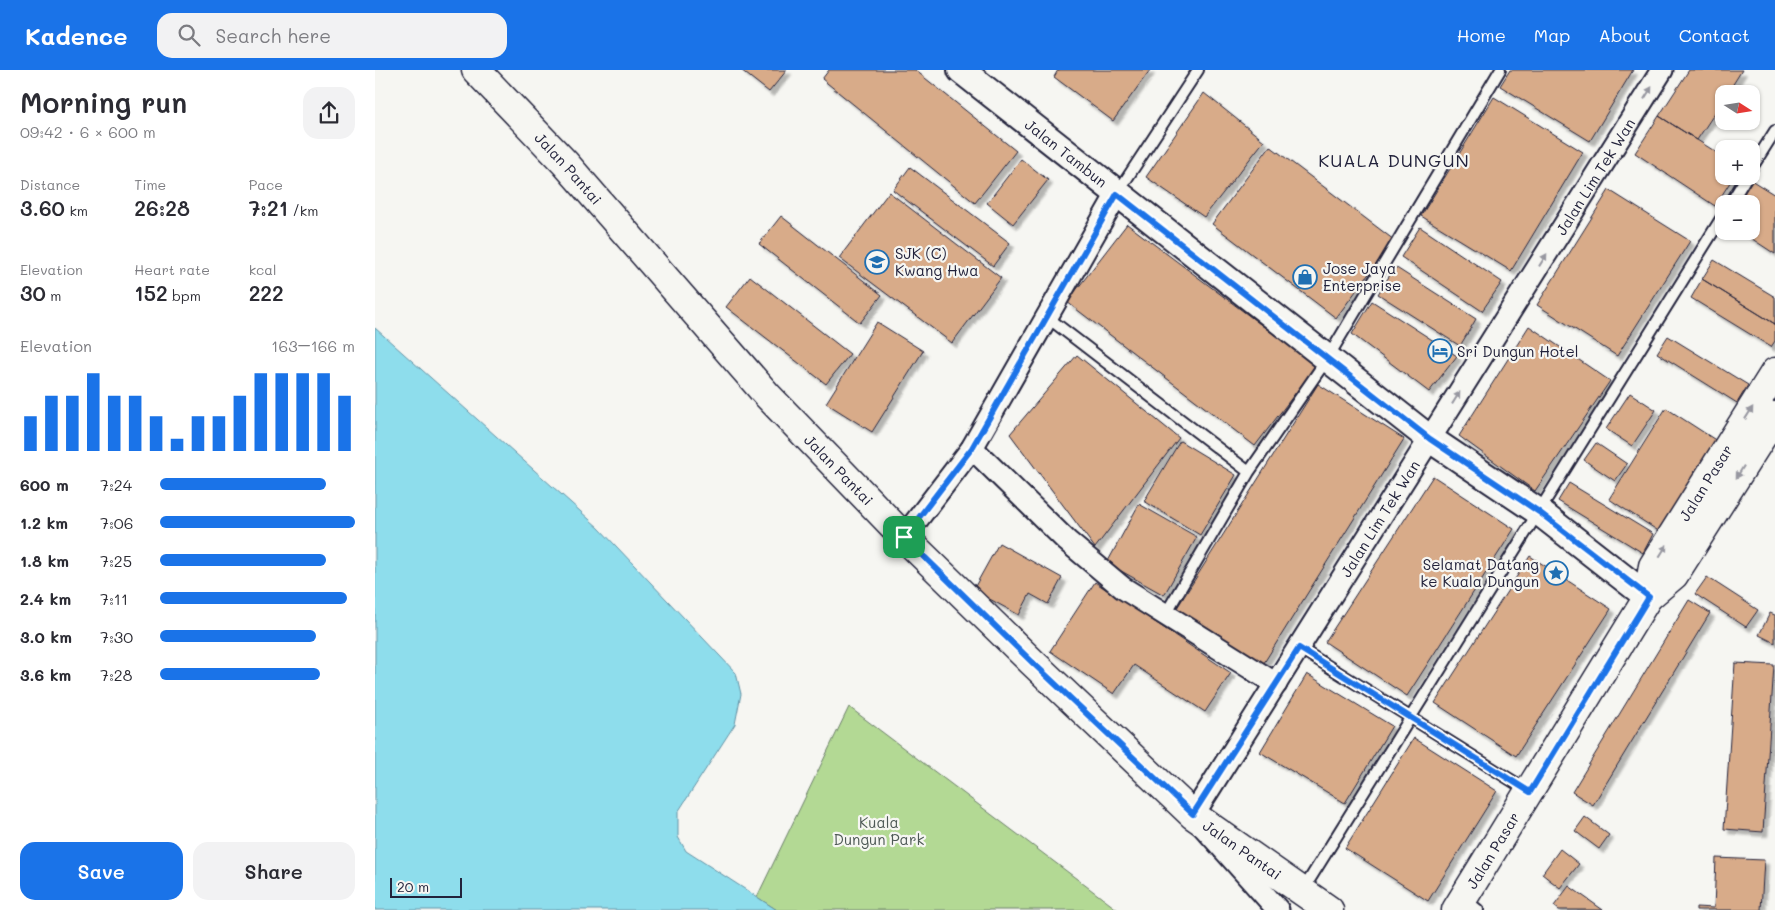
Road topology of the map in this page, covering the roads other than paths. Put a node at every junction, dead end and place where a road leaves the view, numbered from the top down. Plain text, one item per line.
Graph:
1 (476, 70) edge
2 (961, 70) edge
3 (1198, 70) edge
4 (1500, 70) edge
5 (1663, 70) edge
6 (1775, 131) edge
7 (1760, 155) edge
8 (1117, 194) junction
9 (1715, 228) edge
10 (1047, 317) junction
11 (1327, 359) junction
12 (1775, 372) edge
13 (1775, 416) edge
14 (1430, 439) junction
15 (972, 448) junction
16 (1249, 472) junction
17 (1539, 512) junction
18 (904, 537) junction
19 (1649, 597) junction
20 (1165, 615) junction
21 (1299, 648) junction
22 (1276, 684) junction
23 (1411, 717) junction
24 (1530, 792) junction
25 (1193, 814) junction
26 (1302, 892) junction
27 (1465, 906) edge
28 (1278, 910) edge
29 (1329, 910) edge

1 - 18 main road, Jalan Pantai
2 - 8 street, Jalan Tambun
3 - 8 lane
4 - 11 lane
14 -> 5 street, Jalan Lim Tek Wan
6 - 7 lane
8 - 10 street
8 - 11 street, Jalan Tambun
9 - 17 lane
10 - 15 street
10 - 16 lane
11 - 14 street, Jalan Tambun
11 - 16 lane
19 -> 12 main road, Jalan Pasar
13 -> 19 main road, Jalan Pasar
14 - 17 street, Jalan Tambun
14 - 21 street, Jalan Lim Tek Wan
15 - 18 street
15 - 20 street
16 - 20 lane
17 - 19 street, Jalan Tambun
17 - 23 lane
18 - 25 main road, Jalan Pantai
19 - 24 main road, Jalan Pasar
20 - 22 street
21 - 22 street, Jalan Lim Tek Wan
21 - 23 lane
22 - 25 street, Jalan Lim Tek Wan
23 - 24 lane
23 - 26 lane
24 - 27 main road, Jalan Pasar
25 - 26 main road, Jalan Pantai
25 - 28 street
26 - 29 main road, Jalan Pantai

